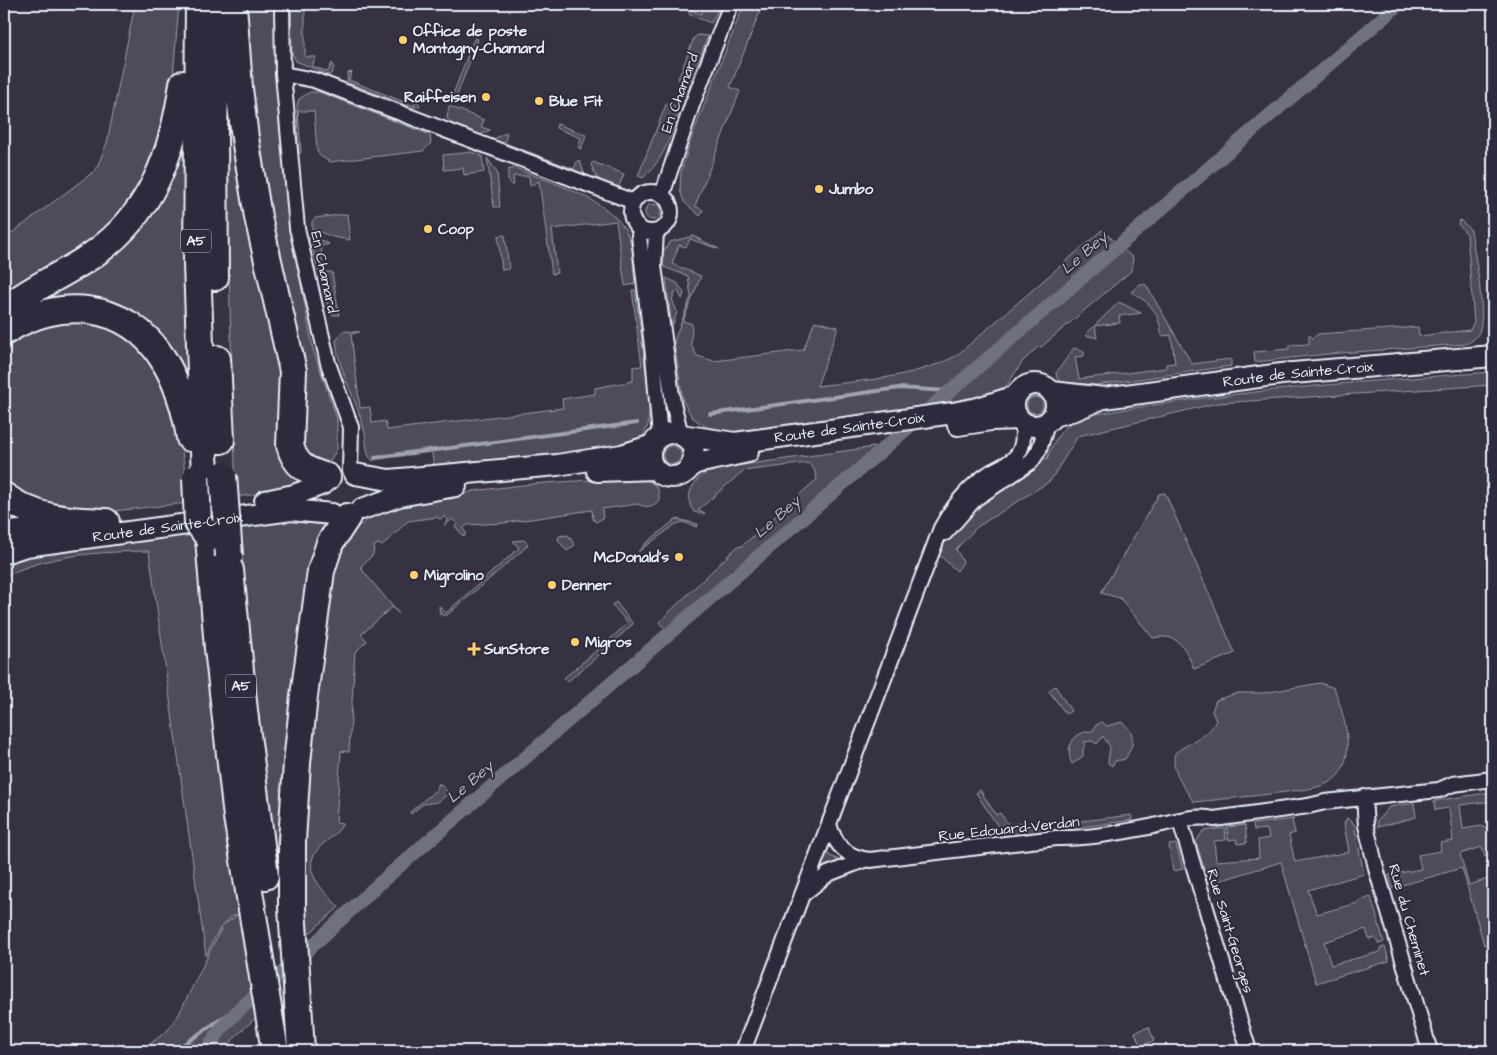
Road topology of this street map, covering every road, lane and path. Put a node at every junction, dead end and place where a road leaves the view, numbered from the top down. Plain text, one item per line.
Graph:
1 (195, 4) edge
2 (198, 4) edge
3 (217, 4) edge
4 (233, 4) edge
5 (282, 4) edge
6 (731, 4) edge
7 (283, 74) junction
8 (662, 195) junction
9 (634, 202) junction
10 (640, 229) junction
11 (656, 232) junction
12 (4, 310) edge
13 (4, 332) edge
14 (1493, 356) edge
15 (1052, 392) junction
16 (1016, 396) junction
17 (1104, 398) junction
18 (1051, 419) junction
19 (1021, 421) junction
20 (681, 436) junction
21 (656, 441) junction
22 (692, 464) junction
23 (655, 469) junction
24 (208, 477) junction
25 (339, 477) junction
26 (4, 496) edge
27 (347, 514) junction
28 (106, 522) junction
29 (4, 532) edge
30 (4, 553) edge
31 (931, 554) junction
32 (1493, 779) edge
33 (1364, 797) junction
34 (247, 816) junction
35 (1180, 821) junction
36 (829, 824) junction
37 (864, 860) junction
38 (802, 895) junction
39 (276, 1051) edge
40 (293, 1051) edge
41 (300, 1051) edge
42 (743, 1051) edge
43 (1249, 1051) edge
44 (1430, 1051) edge

1 - 12 highway
2 - 24 highway, A5
3 - 24 highway, A5
4 - 25 highway
5 - 7 street, En Chamard
6 - 8 street, En Chamard
7 - 9 street
7 - 25 street, En Chamard
8 - 9 street
8 - 11 street
9 - 10 street
10 - 11 street
10 - 21 street
11 - 20 street
13 - 24 highway
14 - 17 main road, Route de Sainte-Croix
15 - 16 main road
15 - 17 main road, Route de Sainte-Croix
15 - 18 main road
16 - 19 main road
16 - 20 main road, Route de Sainte-Croix
17 - 18 main road, Route de Sainte-Croix
18 - 19 main road
18 - 31 street
19 - 22 main road, Route de Sainte-Croix
19 - 31 street
20 - 21 main road
20 - 22 main road
21 - 23 main road
21 - 25 main road
22 - 23 main road
23 - 27 main road, Route de Sainte-Croix
24 - 34 highway, A5
25 - 27 main road
25 - 27 main road
25 - 28 main road, Route de Sainte-Croix
26 - 28 highway
27 - 30 main road, Route de Sainte-Croix
27 - 41 highway
28 - 29 main road, Route de Sainte-Croix
31 - 36 street
32 - 33 street, Rue Edouard-Verdan
33 - 35 street, Rue Edouard-Verdan
33 - 44 street, Rue du Cheminet
34 - 39 highway, A5
34 - 40 highway, A5
35 - 37 street, Rue Edouard-Verdan
35 - 43 street, Rue Saint-Georges
36 - 37 street
36 - 38 street
37 - 38 street
38 - 42 street

